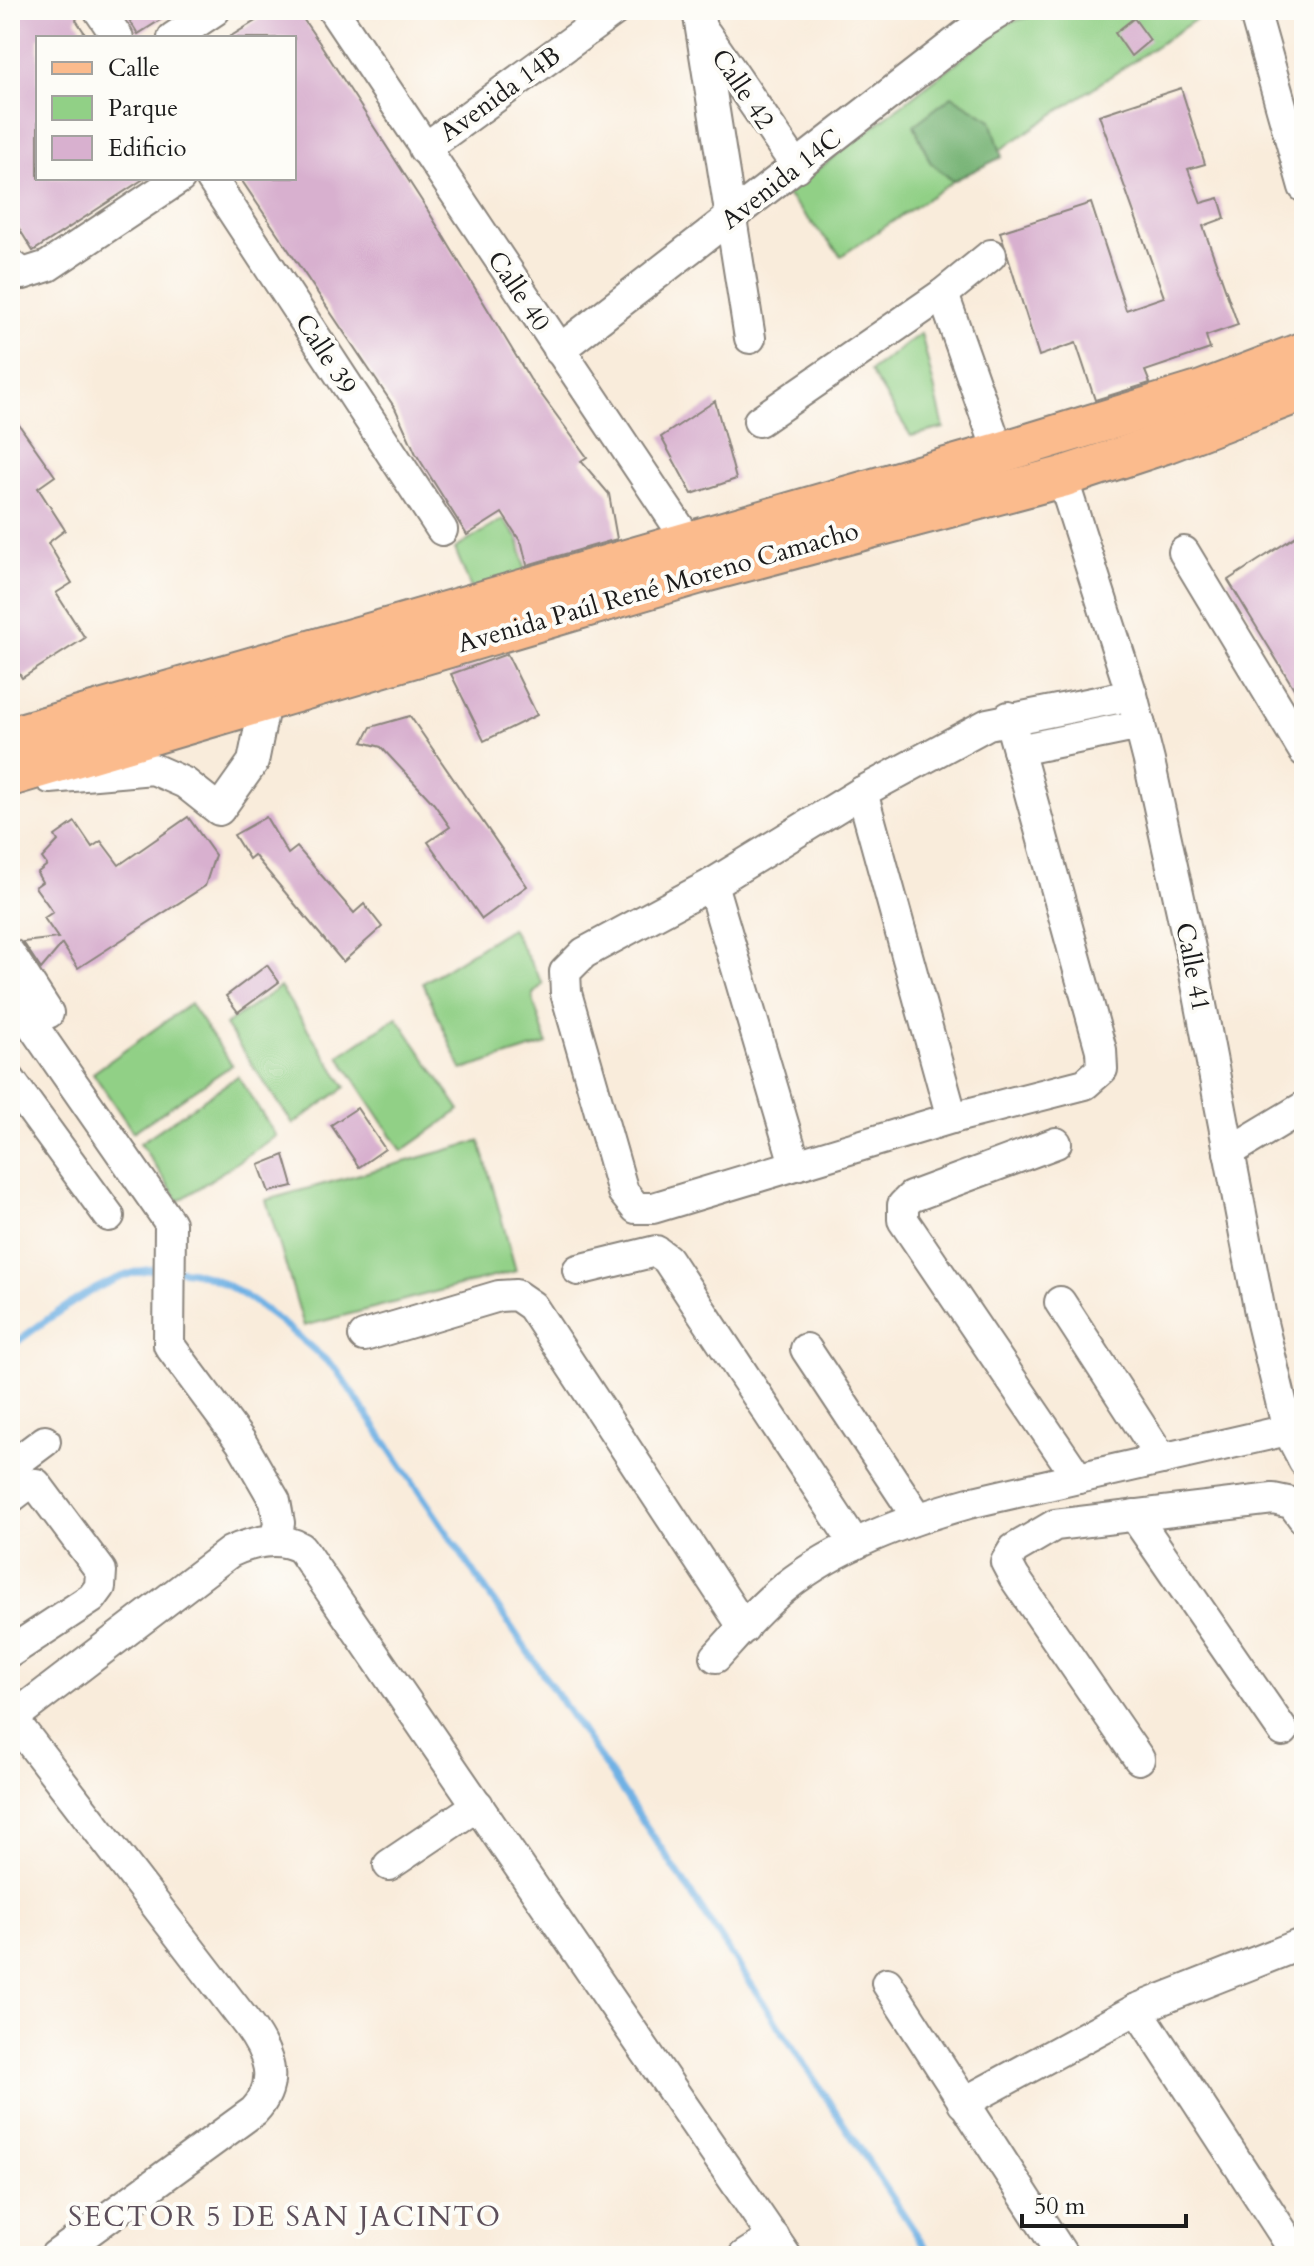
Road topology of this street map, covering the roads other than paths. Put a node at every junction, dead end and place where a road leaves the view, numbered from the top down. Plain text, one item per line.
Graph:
1 (99, 10) edge
2 (215, 10) edge
3 (333, 10) edge
4 (615, 10) edge
5 (690, 10) edge
6 (698, 10) edge
7 (1003, 10) edge
8 (1254, 10) edge
9 (1272, 10) edge
10 (117, 36) edge
11 (176, 36) edge
12 (1304, 116) edge
13 (424, 149) junction
14 (797, 167) junction
15 (177, 180) edge
16 (212, 180) edge
17 (1304, 187) edge
18 (991, 255) dead end
19 (10, 264) edge
20 (943, 294) junction
21 (750, 338) dead end
22 (559, 350) junction
23 (1304, 352) edge
24 (1304, 390) edge
25 (759, 421) dead end
26 (999, 453) junction
27 (1062, 477) junction
28 (442, 530) dead end
29 (1184, 552) dead end
30 (692, 558) junction
31 (1132, 695) junction
32 (265, 702) junction
33 (1009, 717) junction
34 (1140, 725) junction
35 (10, 737) edge
36 (1018, 750) junction
37 (1304, 751) edge
38 (10, 776) edge
39 (10, 782) edge
40 (862, 792) junction
41 (712, 884) junction
42 (10, 954) edge
43 (10, 993) edge
44 (48, 1013) dead end
45 (10, 1080) edge
46 (1304, 1107) edge
47 (952, 1118) junction
48 (1056, 1143) dead end
49 (1229, 1152) junction
50 (795, 1164) junction
51 (109, 1216) dead end
52 (578, 1270) dead end
53 (1060, 1302) dead end
54 (364, 1336) dead end
55 (806, 1349) dead end
56 (1288, 1430) junction
57 (45, 1441) dead end
58 (1162, 1459) junction
59 (1304, 1461) edge
60 (10, 1467) edge
61 (1078, 1478) junction
62 (1043, 1488) junction
63 (10, 1498) edge
64 (1134, 1515) junction
65 (918, 1518) junction
66 (1304, 1519) edge
67 (1055, 1525) junction
68 (275, 1541) junction
69 (855, 1544) junction
70 (744, 1628) junction
71 (10, 1652) edge
72 (716, 1657) dead end
73 (11, 1719) edge
74 (1283, 1731) dead end
75 (1139, 1759) dead end
76 (478, 1805) junction
77 (389, 1865) dead end
78 (1304, 1943) edge
79 (887, 1983) dead end
80 (1137, 2009) junction
81 (963, 2103) junction
82 (780, 2247) edge
83 (55, 2256) edge
84 (744, 2256) edge
85 (1063, 2256) edge
86 (1298, 2256) edge

1 - 10 street
2 - 11 street
3 - 13 street, Calle 40
4 - 13 street, Avenida 14B
5 - 14 street, Calle 42
6 - 21 street
7 - 14 street, Avenida 14C
8 - 17 street
9 - 12 street
13 - 22 street, Calle 40
14 - 22 street, Avenida 14C
15 - 19 street
16 - 28 street, Calle 39
18 - 20 street
20 - 25 street
20 - 26 street
22 - 30 street, Calle 40
23 - 26 main road, Avenida Paúl René Moreno Camacho
24 - 27 main road, Avenida Paúl René Moreno Camacho
26 - 30 main road, Avenida Paúl René Moreno Camacho
27 - 30 main road, Avenida Paúl René Moreno Camacho
27 - 31 street, Calle 41
29 - 37 street
30 - 32 main road, Avenida Paúl René Moreno Camacho
30 - 35 main road, Avenida Paúl René Moreno Camacho
31 - 33 street
31 - 34 street, Calle 41
32 - 38 main road, Avenida Paúl René Moreno Camacho
32 - 39 street
33 - 36 street
33 - 40 street
34 - 36 street
34 - 49 street, Calle 41
36 - 47 street
40 - 41 street
40 - 47 street
41 - 50 street
41 - 50 street
42 - 44 street
43 - 68 street
45 - 51 street
46 - 49 street
47 - 50 street
48 - 61 street
49 - 56 street, Calle 41
52 - 69 street
53 - 58 street
54 - 70 street
55 - 65 street
56 - 58 street
56 - 59 street, Calle 41
57 - 60 street
58 - 61 street
61 - 62 street
62 - 65 street
62 - 67 street
63 - 71 street
64 - 66 street
64 - 67 street
64 - 74 street
65 - 69 street
67 - 75 street
68 - 73 street
68 - 76 street
69 - 70 street
70 - 72 street
73 - 83 street
76 - 77 street
76 - 82 street
78 - 80 street
79 - 81 street
80 - 81 street
80 - 86 street
81 - 85 street
82 - 84 street

